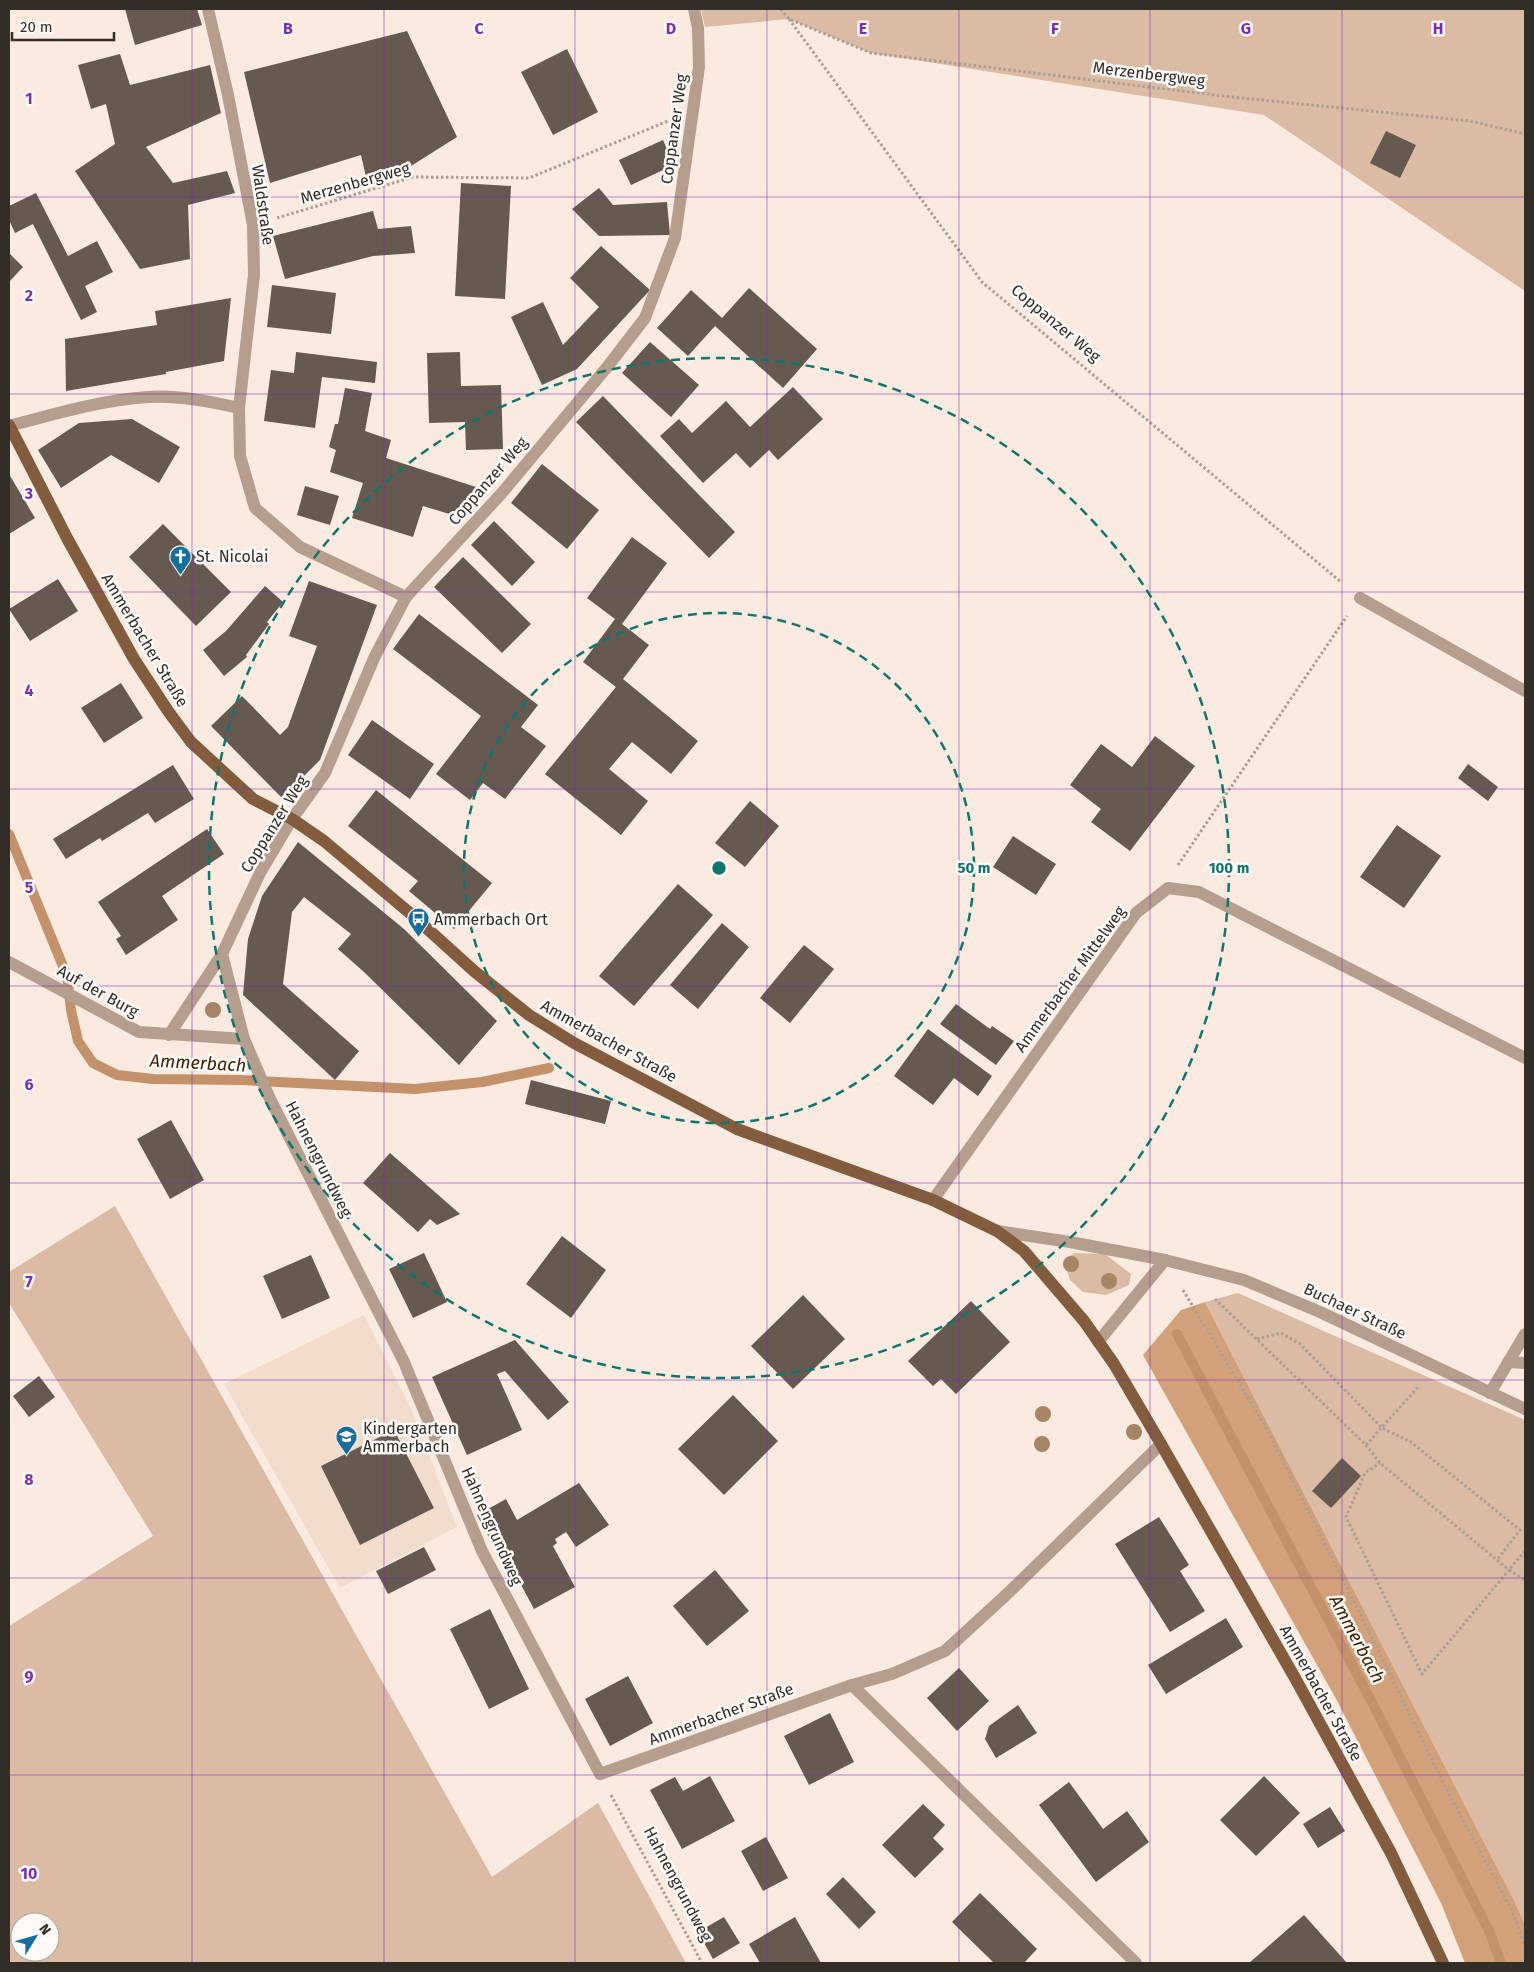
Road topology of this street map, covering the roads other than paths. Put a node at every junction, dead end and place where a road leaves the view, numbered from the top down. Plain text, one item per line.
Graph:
1 (208, 9) edge
2 (694, 9) edge
3 (239, 408) junction
4 (9, 425) edge
5 (406, 597) junction
6 (1360, 598) road end
7 (1525, 691) edge
8 (292, 819) junction
9 (222, 954) junction
10 (9, 962) edge
11 (169, 1035) junction
12 (244, 1039) junction
13 (1525, 1058) edge
14 (932, 1200) junction
15 (997, 1231) junction
16 (1165, 1260) junction
17 (1525, 1334) edge
18 (1098, 1342) junction
19 (1508, 1362) junction
20 (1525, 1363) edge
21 (1490, 1392) junction
22 (1525, 1409) edge
23 (1161, 1444) junction
24 (852, 1685) junction
25 (600, 1774) joint
26 (1136, 1963) edge
27 (1443, 1963) edge

1 - 3 street, Waldstraße
2 - 5 street, Coppanzer Weg
3 - 4 street
3 - 5 street, Waldstraße
4 - 8 main road, Ammerbacher Straße
5 - 8 street, Coppanzer Weg
6 - 7 street
8 - 9 street, Coppanzer Weg
8 - 14 main road, Ammerbacher Straße
9 - 11 street
9 - 12 street, Hahnengrundweg
10 - 11 street, Auf der Burg
11 - 12 street
12 - 25 street, Hahnengrundweg
13 - 14 street, Ammerbacher Mittelweg
14 - 15 main road, Ammerbacher Straße
15 - 16 street, Buchaer Straße
15 - 18 main road, Ammerbacher Straße
16 - 18 street
16 - 21 street, Buchaer Straße
17 - 19 street
18 - 23 main road, Ammerbacher Straße
19 - 20 street
19 - 21 street
21 - 22 street, Buchaer Straße
23 - 24 street, Ammerbacher Straße
23 - 27 main road, Ammerbacher Straße
24 - 25 street, Ammerbacher Straße
24 - 26 street

